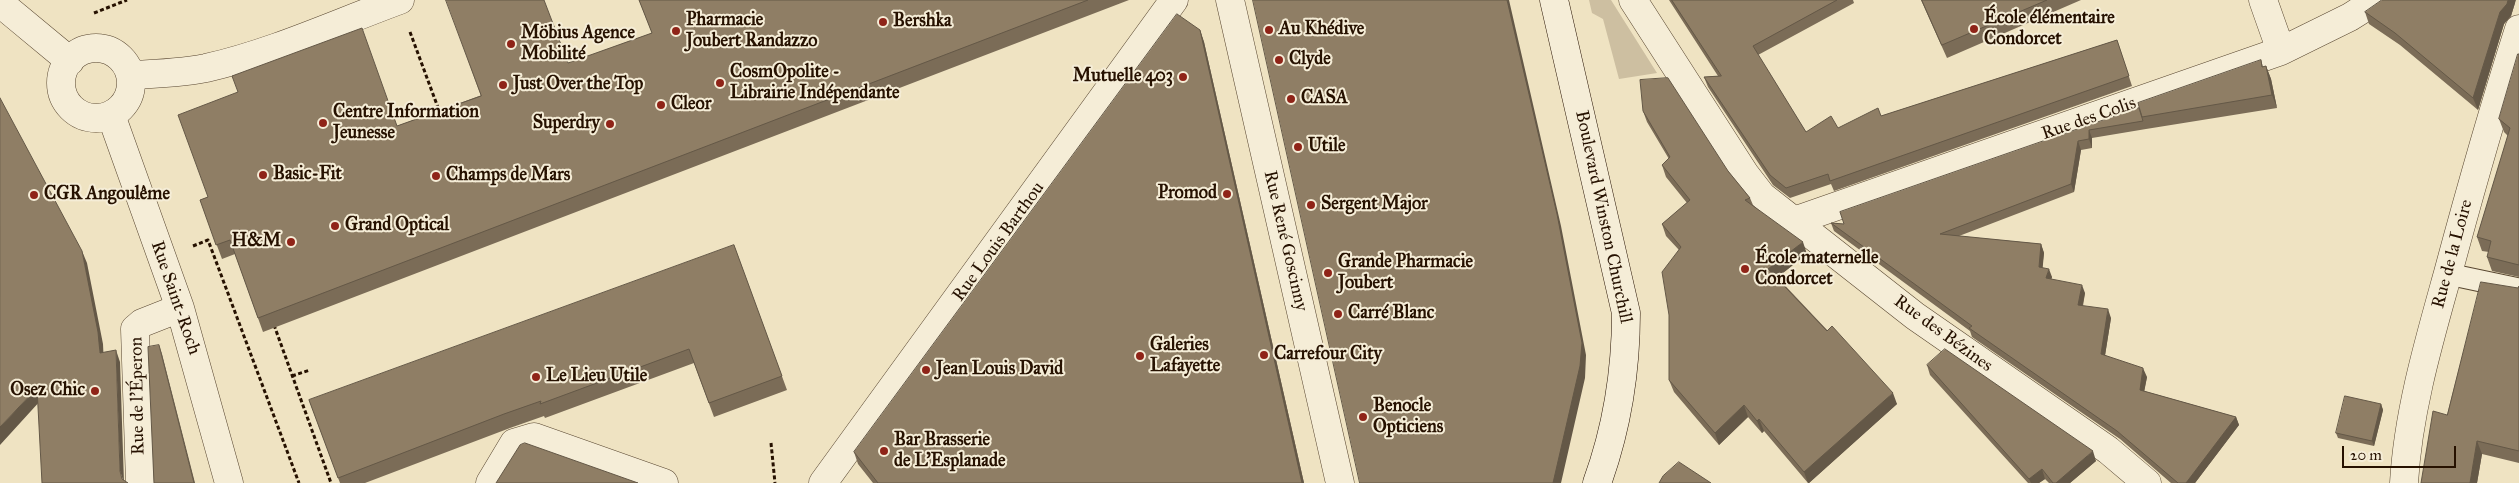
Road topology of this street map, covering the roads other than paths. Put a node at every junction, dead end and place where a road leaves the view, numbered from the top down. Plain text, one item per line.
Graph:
1 (400, 0) edge
2 (1174, 0) edge
3 (1230, 0) edge
4 (1554, 0) edge
5 (1633, 0) edge
6 (2263, 0) edge
7 (2377, 0) edge
8 (0, 3) edge
9 (2519, 29) edge
10 (2281, 52) junction
11 (70, 62) junction
12 (131, 75) junction
13 (111, 115) junction
14 (1794, 221) junction
15 (2448, 274) junction
16 (2519, 289) edge
17 (180, 308) junction
18 (1602, 477) edge
19 (836, 478) edge
20 (140, 483) edge
21 (229, 483) edge
22 (490, 483) edge
23 (664, 483) edge
24 (1340, 483) edge
25 (2147, 483) edge
26 (2404, 483) edge

1 - 12 street
2 - 19 street, Rue Louis Barthou
3 - 24 street, Rue René Goscinny
4 - 18 street, Boulevard Winston Churchill
5 - 14 street, Rue des Bézines
6 - 10 street
7 - 10 street, Rue des Colis
8 - 11 street
9 - 15 street, Rue de la Loire
10 - 14 street, Rue des Colis
11 - 12 street
11 - 13 street
12 - 13 street
13 - 17 street, Rue Saint-Roch
14 - 25 street, Rue des Bézines
15 - 16 lane
15 - 26 street, Rue de la Loire
17 - 20 street, Rue de l'Éperon
17 - 21 street, Rue Saint-Roch
22 - 23 street

